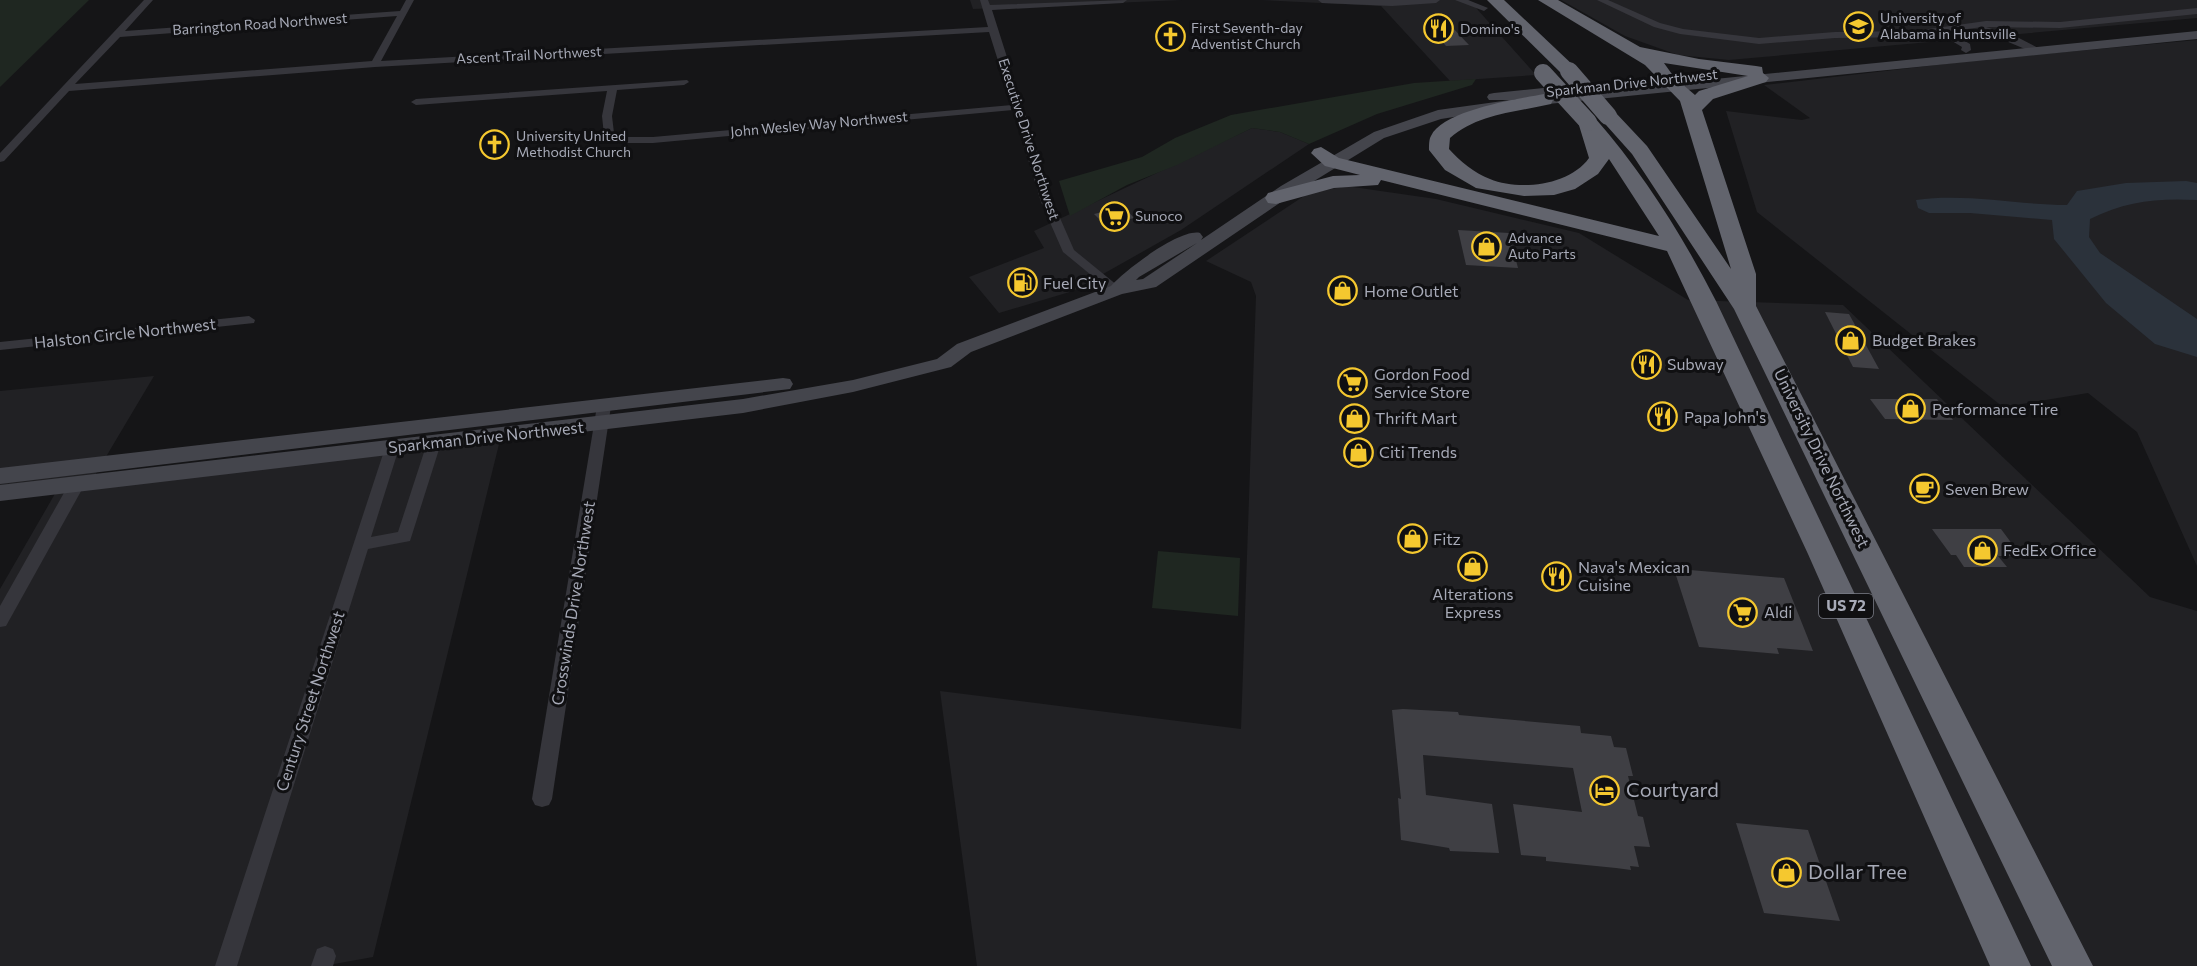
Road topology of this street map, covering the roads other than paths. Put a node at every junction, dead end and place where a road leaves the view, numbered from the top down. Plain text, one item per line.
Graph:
1 (149, 0) edge
2 (410, 0) edge
3 (1123, 0) edge
4 (1322, 0) edge
5 (1436, 0) edge
6 (1459, 0) edge
7 (1546, 0) edge
8 (1601, 0) edge
9 (1485, 2) edge
10 (986, 4) edge
11 (2197, 11) edge
12 (403, 13) junction
13 (280, 19) dead end
14 (991, 24) junction
15 (1993, 27) junction
16 (2027, 27) junction
17 (2197, 28) edge
18 (1953, 30) junction
19 (117, 34) junction
20 (1914, 34) junction
21 (2197, 35) edge
22 (2024, 46) junction
23 (1626, 47) junction
24 (1966, 50) junction
25 (375, 64) junction
26 (1758, 74) junction
27 (684, 82) dead end
28 (1671, 84) junction
29 (66, 88) junction
30 (612, 88) junction
31 (1544, 100) junction
32 (416, 102) dead end
33 (1018, 107) junction
34 (1692, 109) junction
35 (1598, 119) junction
36 (1332, 157) junction
37 (0, 159) edge
38 (1406, 181) junction
39 (1483, 184) junction
40 (1276, 198) junction
41 (1677, 247) junction
42 (1117, 290) junction
43 (1746, 309) junction
44 (249, 320) dead end
45 (0, 346) edge
46 (602, 415) junction
47 (434, 443) junction
48 (392, 448) junction
49 (0, 476) edge
50 (77, 484) junction
51 (0, 493) edge
52 (362, 544) junction
53 (0, 621) edge
54 (542, 799) dead end
55 (227, 961) edge
56 (2011, 966) edge
57 (2073, 966) edge

1 - 19 street
2 - 12 street
3 - 10 street
4 - 5 street
6 - 9 street
7 - 23 highway
8 - 20 street
9 - 35 highway, University Drive Northwest / US 72, bridge
9 - 35 highway, University Drive Northwest / US 72, bridge
10 - 14 street, Executive Drive Northwest
11 - 16 street
12 - 19 street, Barrington Road Northwest
12 - 25 street
13 - 19 street
14 - 25 street, Ascent Trail Northwest
14 - 33 street, Executive Drive Northwest
15 - 16 street
15 - 18 street
15 - 18 street
15 - 22 street
16 - 22 street
17 - 22 main road, Sparkman Drive Northwest
18 - 20 street
19 - 29 street
20 - 24 street
21 - 22 main road, Sparkman Drive Northwest
22 - 24 main road, Sparkman Drive Northwest
22 - 26 main road, Sparkman Drive Northwest
23 - 26 highway
23 - 28 highway
24 - 26 main road, Sparkman Drive Northwest
25 - 29 street, Ascent Trail Northwest
26 - 28 main road, Sparkman Drive Northwest
26 - 34 highway
27 - 30 street
28 - 31 main road, Sparkman Drive Northwest
28 - 34 highway
28 - 36 main road, Sparkman Drive Northwest
29 - 37 street
30 - 32 street
30 - 33 street, John Wesley Way Northwest
31 - 36 main road, Sparkman Drive Northwest
31 - 39 highway
33 - 42 street, Executive Drive Northwest
34 - 43 highway
35 - 39 highway
35 - 41 highway, University Drive Northwest / US 72
35 - 43 highway, University Drive Northwest / US 72
36 - 38 highway
36 - 39 highway
36 - 40 main road, Sparkman Drive Northwest
36 - 42 main road, Sparkman Drive Northwest
38 - 40 highway
38 - 41 highway
40 - 42 main road, Sparkman Drive Northwest
41 - 56 highway, University Drive Northwest / US 72
42 - 46 main road, Sparkman Drive Northwest
43 - 57 highway, University Drive Northwest / US 72
44 - 45 street, Halston Circle Northwest
46 - 47 main road, Sparkman Drive Northwest
46 - 49 main road, Sparkman Drive Northwest
46 - 54 street, Crosswinds Drive Northwest
47 - 48 main road, Sparkman Drive Northwest
47 - 52 street
48 - 50 main road, Sparkman Drive Northwest
48 - 52 street, Century Street Northwest
50 - 51 main road, Sparkman Drive Northwest
50 - 53 street
52 - 55 street, Century Street Northwest

